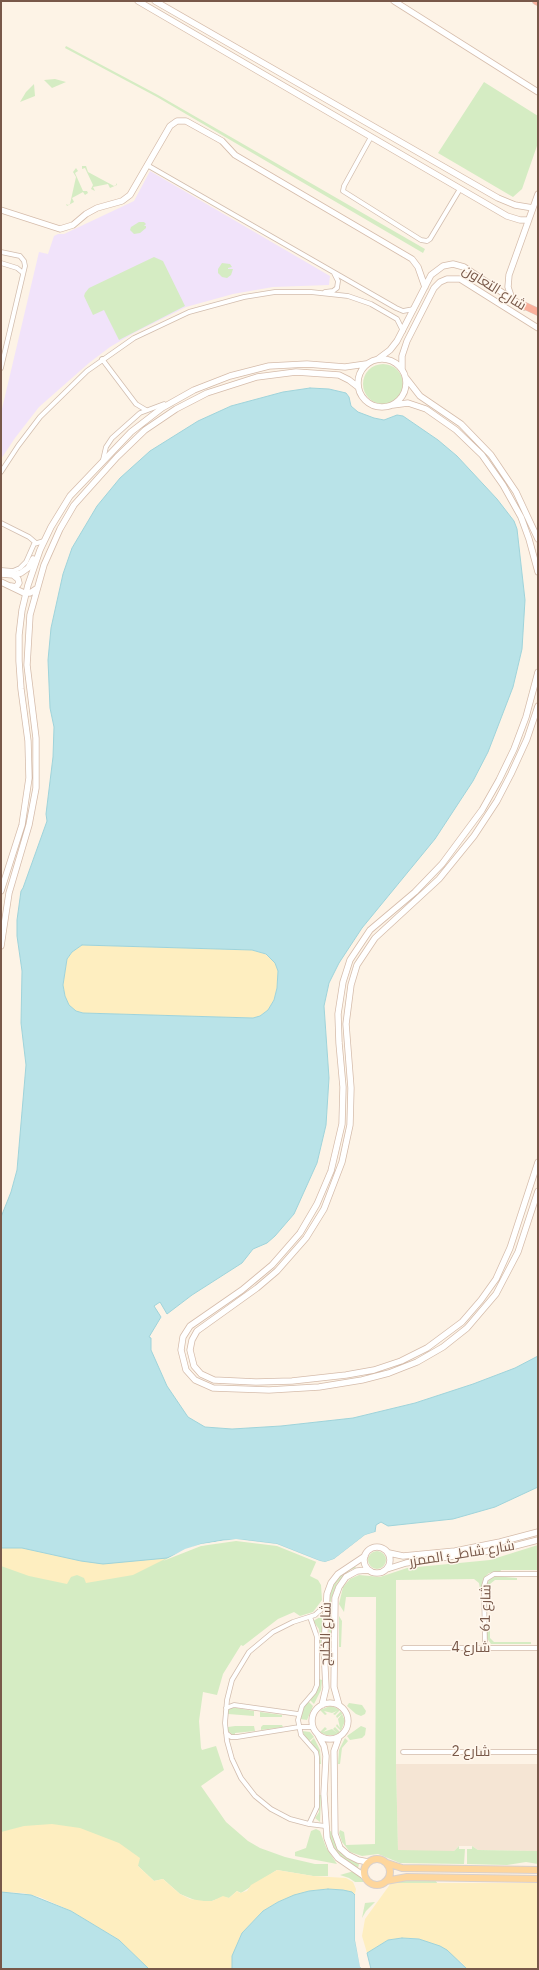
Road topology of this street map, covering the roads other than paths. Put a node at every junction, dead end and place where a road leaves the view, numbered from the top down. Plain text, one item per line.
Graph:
1 (138, 1) edge
2 (155, 1) edge
3 (394, 1) edge
4 (538, 92) edge
5 (371, 137) junction
6 (147, 165) junction
7 (460, 189) junction
8 (538, 194) edge
9 (533, 208) junction
10 (1, 210) edge
11 (528, 220) junction
12 (1, 249) edge
13 (1, 252) edge
14 (9, 253) junction
15 (1, 263) edge
16 (332, 270) junction
17 (23, 273) junction
18 (430, 278) junction
19 (347, 280) junction
20 (438, 284) junction
21 (338, 286) junction
22 (425, 287) junction
23 (319, 293) junction
24 (343, 295) junction
25 (512, 299) junction
26 (521, 304) junction
27 (414, 309) junction
28 (538, 312) edge
29 (538, 316) edge
30 (538, 328) edge
31 (403, 331) junction
32 (102, 359) junction
33 (378, 359) junction
34 (366, 364) junction
35 (1, 368) edge
36 (402, 369) junction
37 (406, 378) junction
38 (358, 387) junction
39 (172, 402) junction
40 (136, 404) junction
41 (392, 405) junction
42 (146, 410) junction
43 (138, 415) junction
44 (103, 460) junction
45 (1, 472) edge
46 (1, 523) edge
47 (538, 539) edge
48 (44, 541) junction
49 (36, 543) junction
50 (40, 550) junction
51 (49, 553) junction
52 (1, 570) edge
53 (538, 572) edge
54 (1, 574) edge
55 (13, 575) junction
56 (1, 582) edge
57 (10, 586) junction
58 (36, 589) junction
59 (26, 594) junction
60 (538, 672) edge
61 (538, 706) edge
62 (1, 891) edge
63 (1, 946) edge
64 (538, 1162) edge
65 (538, 1191) edge
66 (311, 1215) junction
67 (318, 1220) junction
68 (272, 1265) junction
69 (277, 1271) junction
70 (538, 1532) edge
71 (538, 1540) edge
72 (388, 1553) junction
73 (365, 1556) junction
74 (387, 1569) junction
75 (368, 1570) junction
76 (538, 1574) edge
77 (326, 1605) junction
78 (310, 1617) junction
79 (404, 1648) dead end
80 (485, 1648) junction
81 (538, 1648) edge
82 (322, 1704) junction
83 (339, 1705) junction
84 (226, 1708) junction
85 (298, 1714) junction
86 (299, 1728) junction
87 (313, 1728) junction
88 (225, 1733) junction
89 (318, 1735) junction
90 (339, 1738) junction
91 (403, 1752) dead end
92 (538, 1752) edge
93 (309, 1824) junction
94 (325, 1826) junction
95 (334, 1826) junction
96 (368, 1862) junction
97 (387, 1863) junction
98 (538, 1870) edge
99 (364, 1876) junction
100 (538, 1879) edge
101 (386, 1881) junction

1 - 5 street
2 - 9 street
3 - 4 street
5 - 7 street
5 - 7 street
6 - 10 street
6 - 16 street
6 - 22 street
7 - 11 street
8 - 9 street
9 - 11 street
11 - 25 street
12 - 14 street
13 - 14 street
14 - 17 street
15 - 17 street
16 - 19 street
16 - 21 street
17 - 35 street
18 - 20 street
18 - 22 street, شارع التعاون
18 - 25 street, شارع التعاون
19 - 21 street
19 - 27 street
20 - 30 street, شارع التعاون
20 - 36 street
21 - 23 street
21 - 24 street
22 - 27 street, شارع التعاون
23 - 24 street
23 - 32 street
24 - 31 street
25 - 26 street, شارع التعاون
26 - 28 highway
26 - 29 street, شارع التعاون
27 - 31 street, شارع التعاون
31 - 33 street, شارع التعاون
32 - 40 street
32 - 45 street
33 - 34 street
33 - 36 street
34 - 38 street
34 - 39 street
36 - 37 street
37 - 41 street
37 - 47 street
38 - 41 street
38 - 51 street
39 - 42 street
39 - 44 street
40 - 42 street
40 - 43 street
41 - 53 street
42 - 43 street
43 - 44 street
44 - 48 street
46 - 49 street
48 - 49 street
48 - 50 street
49 - 52 street
50 - 51 street
50 - 55 street
50 - 59 street
51 - 58 street
54 - 55 street
55 - 57 street
56 - 57 street
57 - 59 street
58 - 59 street
58 - 63 street
59 - 62 street
60 - 66 street
61 - 67 street
64 - 69 street
65 - 68 street
66 - 67 street
66 - 68 street
67 - 69 street
68 - 69 street
70 - 72 street, شارع شاطئ الممزر
71 - 74 street, شارع شاطئ الممزر
72 - 73 street
72 - 74 street
73 - 75 street
73 - 77 street, شارع الخليج
74 - 75 street
75 - 83 street, شارع الخليج
76 - 80 street, شارع 61
77 - 78 street
77 - 82 street, شارع الخليج
78 - 84 street
78 - 85 street
79 - 80 street, شارع 4
80 - 81 street, شارع 4
82 - 83 street
82 - 87 street
83 - 90 street
84 - 85 street
84 - 88 street
85 - 86 street
86 - 87 street
86 - 88 street
86 - 93 street
87 - 89 street
88 - 93 street
89 - 90 street
89 - 94 street
90 - 95 street
91 - 92 street, شارع 2
93 - 94 street
94 - 95 street
94 - 99 street
95 - 96 street
96 - 97 main road
96 - 99 main road
97 - 98 main road
97 - 101 main road
99 - 101 main road
100 - 101 main road

